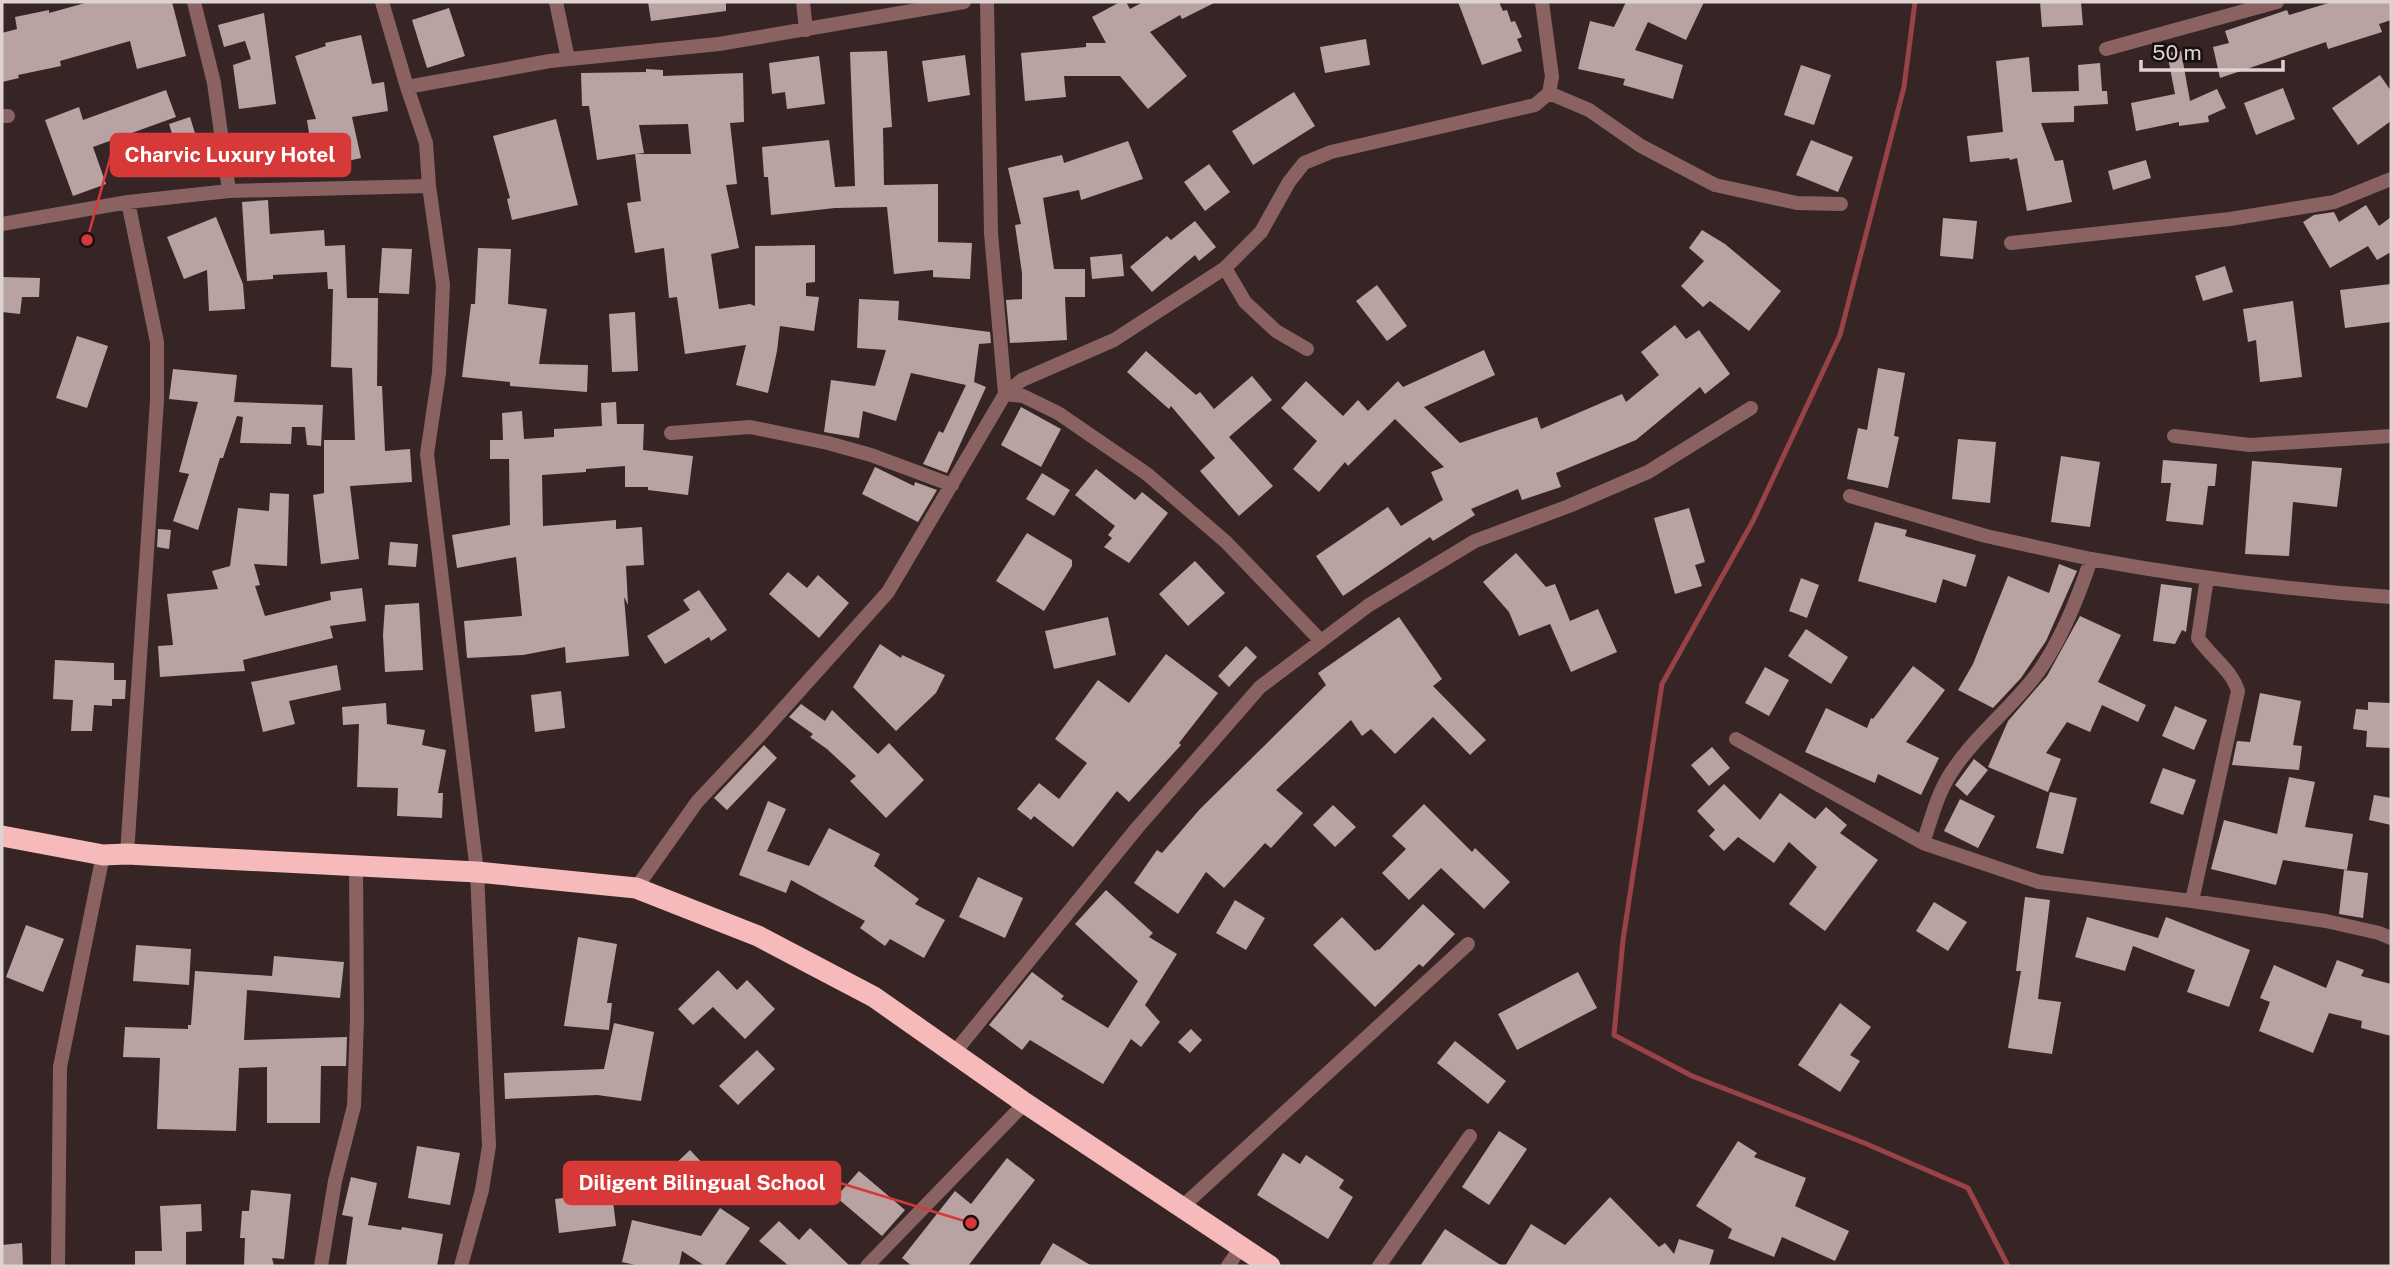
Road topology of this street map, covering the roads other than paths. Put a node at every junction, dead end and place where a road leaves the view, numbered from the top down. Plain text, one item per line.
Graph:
1 (194, 2) edge
2 (382, 2) edge
3 (556, 2) edge
4 (803, 2) edge
5 (964, 2) edge
6 (987, 2) edge
7 (1542, 2) edge
8 (2277, 2) edge
9 (806, 30) junction
10 (2106, 49) dead end
11 (569, 59) junction
12 (407, 87) junction
13 (1549, 93) junction
14 (2391, 179) edge
15 (429, 186) junction
16 (229, 191) junction
17 (128, 202) junction
18 (1841, 204) dead end
19 (2, 224) edge
20 (2011, 243) dead end
21 (1225, 268) junction
22 (1307, 349) dead end
23 (1005, 394) junction
24 (1751, 408) dead end
25 (671, 433) dead end
26 (2174, 436) dead end
27 (2391, 436) edge
28 (952, 485) junction
29 (1850, 496) dead end
30 (2091, 559) junction
31 (2207, 578) junction
32 (2391, 597) edge
33 (1321, 641) junction
34 (1736, 739) dead end
35 (2, 836) edge
36 (1923, 843) junction
37 (127, 854) junction
38 (103, 855) junction
39 (356, 865) junction
40 (477, 872) junction
41 (636, 888) junction
42 (2192, 901) junction
43 (2391, 938) edge
44 (1468, 944) dead end
45 (954, 1053) junction
46 (1025, 1103) junction
47 (1470, 1136) dead end
48 (1182, 1207) junction
49 (1241, 1247) junction
50 (58, 1266) edge
51 (321, 1266) edge
52 (461, 1266) edge
53 (867, 1266) edge
54 (1228, 1266) edge
55 (1270, 1266) edge
56 (1380, 1266) edge

1 - 16 street
2 - 12 street
3 - 11 street
4 - 9 street
5 - 9 street
6 - 23 street
7 - 13 street
8 - 10 street
9 - 11 street
11 - 12 street
12 - 15 street
13 - 18 street
13 - 21 street
14 - 20 street
15 - 16 street
15 - 40 street
16 - 17 street
17 - 19 street
17 - 37 street
21 - 22 street
21 - 23 street
23 - 28 street
23 - 33 street
24 - 33 street
25 - 28 street
26 - 27 street
28 - 41 street
29 - 30 street
30 - 31 street
30 - 36 street
31 - 32 street
31 - 42 street
33 - 45 street
34 - 36 street
35 - 38 highway
36 - 42 street
37 - 38 highway
37 - 39 highway
38 - 50 street
39 - 40 highway
39 - 51 street
40 - 41 highway
40 - 52 street
41 - 45 highway
42 - 43 street
44 - 48 street
45 - 46 highway
46 - 48 highway
46 - 53 street
47 - 56 street
48 - 49 highway
49 - 54 street
49 - 55 highway

